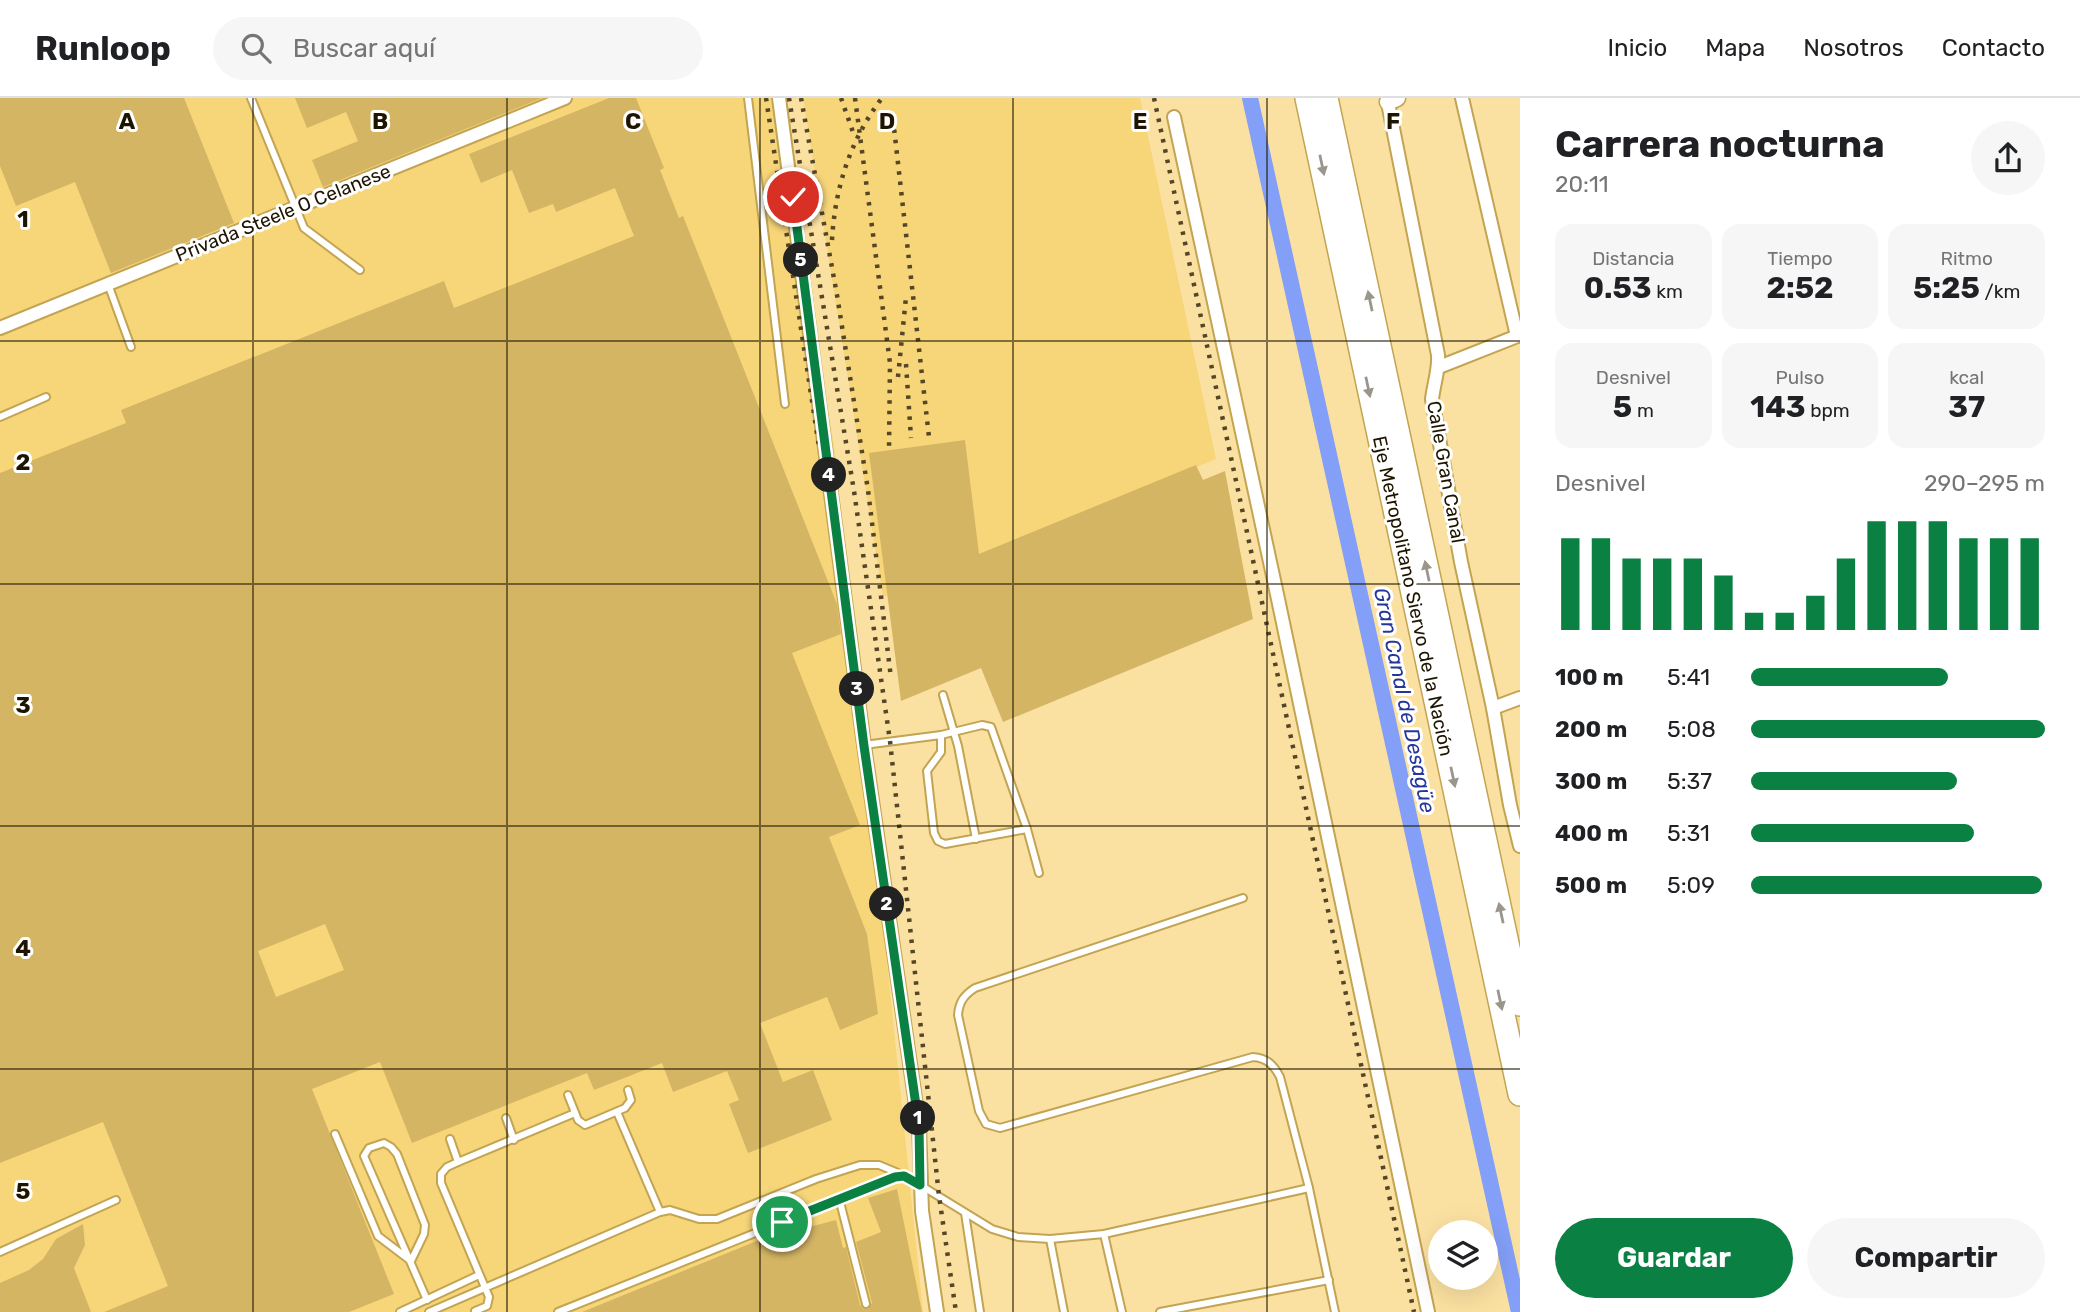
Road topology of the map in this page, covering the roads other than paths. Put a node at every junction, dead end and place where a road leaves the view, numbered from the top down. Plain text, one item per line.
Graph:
1 (251, 98) edge
2 (565, 98) edge
3 (748, 98) edge
4 (779, 98) edge
5 (1307, 98) edge
6 (1326, 98) edge
7 (1462, 98) edge
8 (1391, 99) edge
9 (1174, 117) dead end
10 (296, 207) junction
11 (359, 270) dead end
12 (108, 284) junction
13 (0, 327) edge
14 (1518, 336) edge
15 (131, 347) dead end
16 (1439, 367) junction
17 (46, 397) dead end
18 (785, 404) dead end
19 (0, 405) edge
20 (2, 416) edge
21 (943, 695) dead end
22 (1520, 698) edge
23 (1493, 708) junction
24 (954, 732) junction
25 (941, 735) junction
26 (864, 746) junction
27 (1515, 803) edge
28 (1027, 829) junction
29 (975, 839) junction
30 (1520, 846) edge
31 (1039, 873) dead end
32 (1243, 898) dead end
33 (1520, 1004) edge
34 (628, 1090) dead end
35 (1520, 1094) edge
36 (568, 1095) dead end
37 (617, 1112) junction
38 (575, 1114) junction
39 (506, 1118) dead end
40 (335, 1135) dead end
41 (450, 1139) dead end
42 (514, 1140) junction
43 (458, 1162) junction
44 (904, 1176) junction
45 (920, 1185) junction
46 (1310, 1188) junction
47 (839, 1199) junction
48 (116, 1200) dead end
49 (660, 1212) junction
50 (965, 1213) junction
51 (1104, 1234) junction
52 (1050, 1239) junction
53 (0, 1252) edge
54 (411, 1261) junction
55 (479, 1275) junction
56 (1329, 1280) junction
57 (486, 1288) junction
58 (427, 1300) junction
59 (866, 1304) dead end
60 (475, 1311) edge
61 (400, 1312) edge
62 (429, 1312) edge
63 (558, 1312) edge
64 (937, 1312) edge
65 (980, 1312) edge
66 (1064, 1312) edge
67 (1122, 1312) edge
68 (1160, 1312) edge
69 (1335, 1312) edge
70 (1428, 1312) edge

1 - 10 lane
2 - 10 street, Privada Steele O Celanese
3 - 18 lane
4 - 26 street
5 -> 35 highway, Eje Metropolitano Siervo de la Nación
33 -> 6 highway, Eje Metropolitano Siervo de la Nación
7 - 14 street
8 - 16 street, Calle Gran Canal
9 - 70 street
10 - 11 lane
10 - 12 street, Privada Steele O Celanese
12 - 13 street, Privada Steele O Celanese
12 - 15 lane
14 - 16 street
16 - 23 street, Calle Gran Canal
17 - 20 lane
19 - 20 lane
21 - 24 lane
22 - 23 street
23 - 27 street, Calle Gran Canal
24 - 25 lane
24 - 28 lane
24 - 29 lane
25 - 26 lane
25 - 29 lane
26 - 45 street
27 - 30 street, Calle Gran Canal
28 - 29 lane
28 - 31 lane
32 - 46 lane
34 - 37 lane
36 - 38 lane
37 - 38 lane
37 - 49 lane
38 - 42 lane
39 - 42 lane
40 - 54 lane
41 - 43 lane
42 - 43 lane
43 - 55 lane
44 - 45 lane
44 - 47 lane
44 - 49 lane
45 - 50 lane
45 - 64 street
46 - 51 lane
46 - 56 lane
47 - 59 lane
47 - 63 lane
48 - 53 lane
49 - 57 lane
50 - 52 lane
50 - 65 lane
51 - 52 lane
51 - 67 lane
52 - 66 lane
54 - 54 lane
54 - 58 lane
55 - 57 lane
55 - 58 lane
56 - 68 lane
56 - 69 lane
57 - 60 lane
57 - 62 lane
58 - 61 lane

